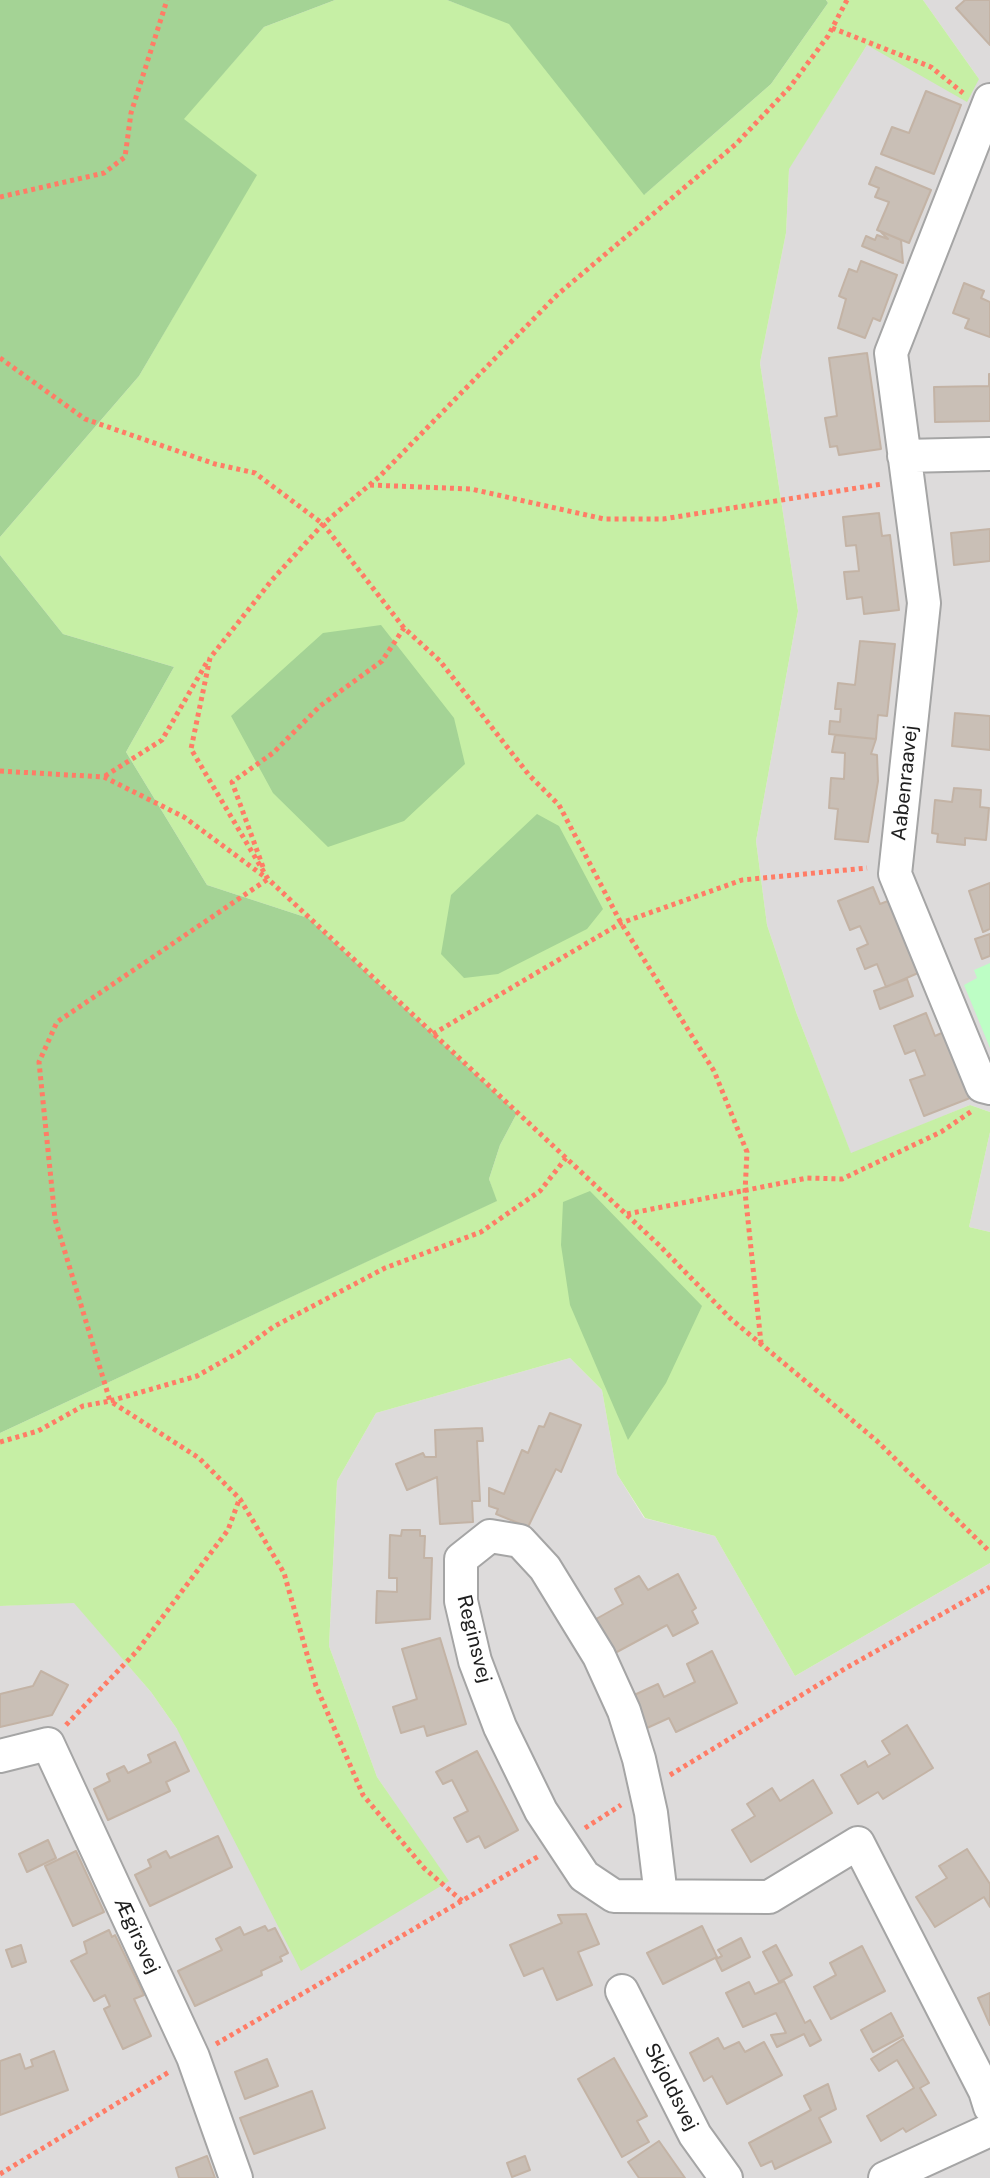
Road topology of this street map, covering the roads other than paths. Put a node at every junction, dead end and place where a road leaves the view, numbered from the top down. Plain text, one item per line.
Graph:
1 (988, 106) edge
2 (990, 454) edge
3 (905, 468) junction
4 (986, 1087) edge
5 (0, 1756) edge
6 (661, 1896) junction
7 (622, 1991) dead end
8 (990, 2107) edge
9 (990, 2130) edge
10 (236, 2178) edge
11 (726, 2178) edge
12 (885, 2178) edge

1 - 3 street, Aabenraavej
2 - 3 street
3 - 4 street, Aabenraavej
5 - 10 street, Ægirsvej
6 - 6 street, Reginsvej
6 - 8 street, Reginsvej
7 - 11 street, Skjoldsvej
9 - 12 street

